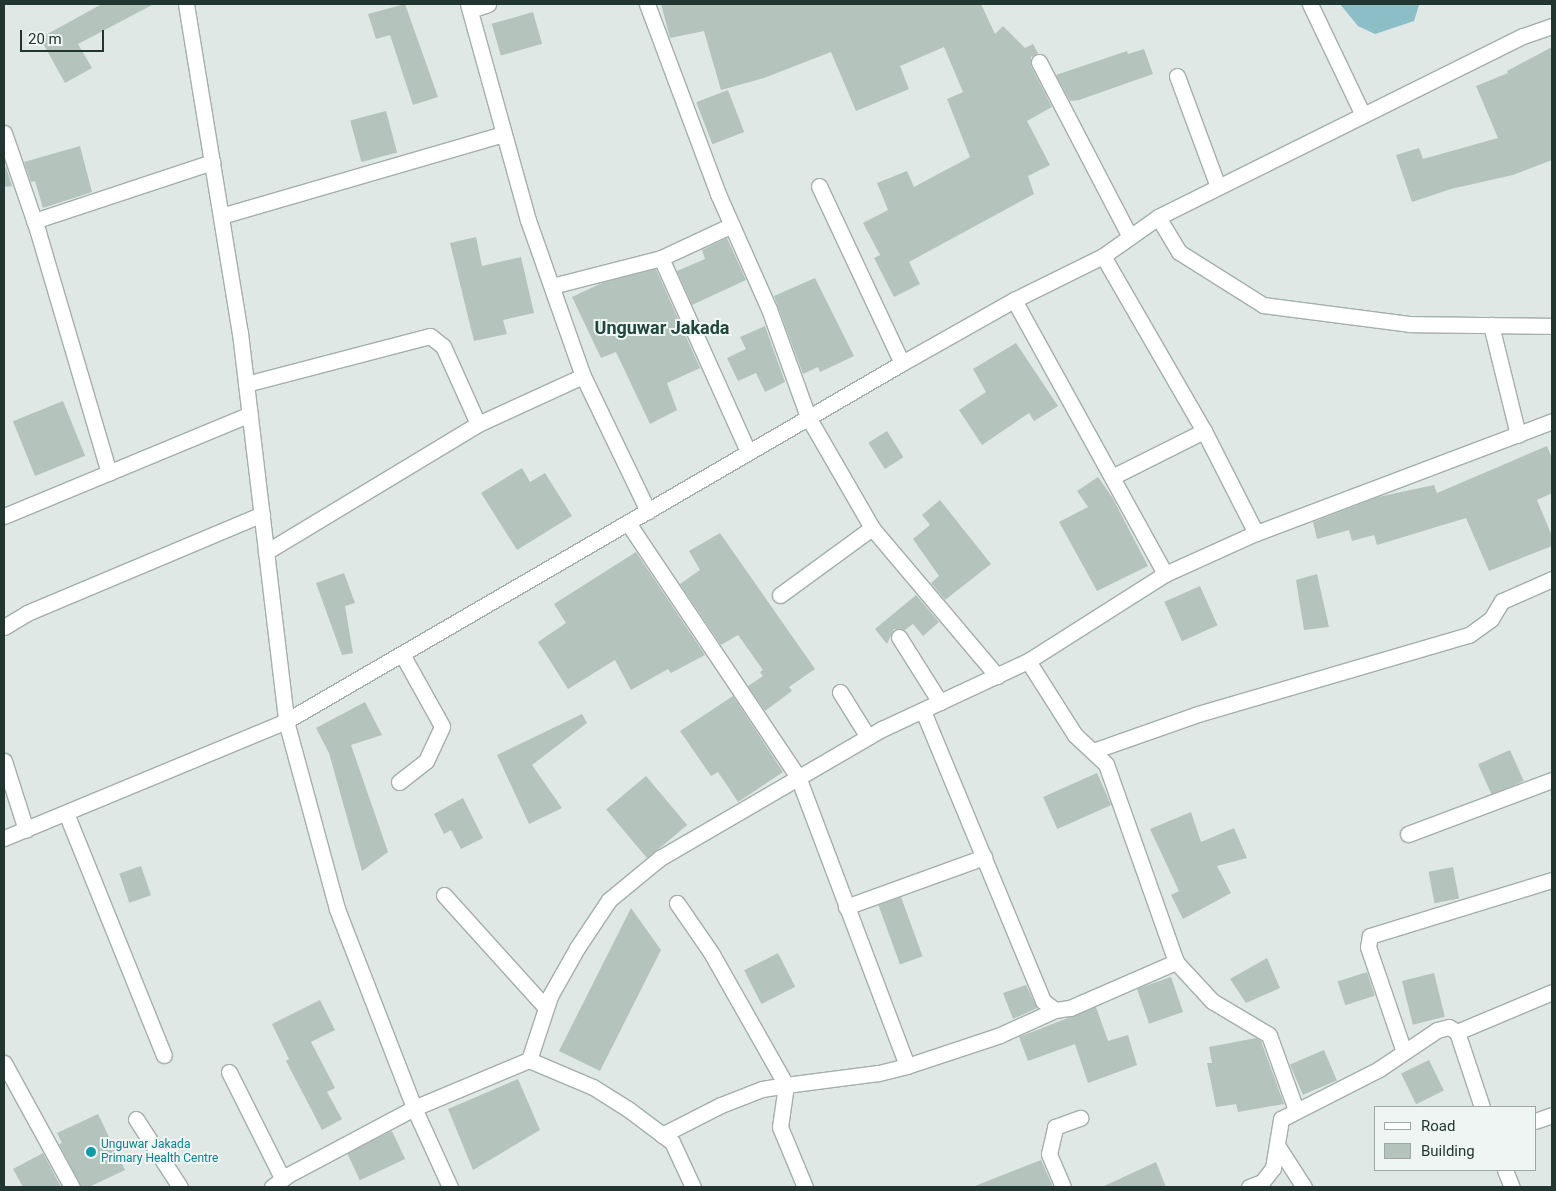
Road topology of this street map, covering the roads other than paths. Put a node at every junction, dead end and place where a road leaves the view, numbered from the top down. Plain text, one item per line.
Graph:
1 (186, 4) edge
2 (488, 4) edge
3 (647, 4) edge
4 (1310, 4) edge
5 (469, 7) edge
6 (1552, 26) edge
7 (1039, 62) dead end
8 (1176, 76) dead end
9 (1363, 115) junction
10 (4, 132) edge
11 (503, 134) junction
12 (212, 162) junction
13 (819, 186) dead end
14 (1218, 187) junction
15 (221, 216) junction
16 (1158, 217) junction
17 (34, 221) junction
18 (732, 225) junction
19 (1130, 237) junction
20 (1103, 256) junction
21 (661, 258) junction
22 (552, 286) junction
23 (1014, 300) junction
24 (1491, 325) junction
25 (1552, 326) edge
26 (902, 363) junction
27 (583, 376) junction
28 (246, 384) junction
29 (250, 414) junction
30 (808, 417) junction
31 (1552, 420) edge
32 (478, 424) junction
33 (1204, 431) junction
34 (1518, 435) junction
35 (748, 452) junction
36 (109, 473) junction
37 (1112, 477) junction
38 (648, 512) junction
39 (262, 514) junction
40 (4, 516) edge
41 (628, 523) junction
42 (872, 528) junction
43 (1256, 533) junction
44 (266, 552) junction
45 (1165, 574) junction
46 (1552, 579) edge
47 (780, 595) dead end
48 (4, 627) edge
49 (899, 637) dead end
50 (402, 654) junction
51 (1028, 661) junction
52 (996, 676) junction
53 (840, 692) dead end
54 (940, 702) junction
55 (923, 710) junction
56 (286, 721) junction
57 (868, 737) junction
58 (1093, 751) junction
59 (4, 761) edge
60 (798, 777) junction
61 (1552, 780) edge
62 (400, 782) dead end
63 (66, 813) junction
64 (26, 830) junction
65 (1408, 834) dead end
66 (4, 838) edge
67 (984, 857) junction
68 (1552, 880) edge
69 (444, 895) dead end
70 (677, 903) dead end
71 (846, 907) junction
72 (1176, 962) junction
73 (1552, 992) edge
74 (546, 1008) junction
75 (1055, 1010) junction
76 (1457, 1032) junction
77 (1404, 1052) junction
78 (164, 1055) dead end
79 (529, 1060) junction
80 (4, 1063) edge
81 (907, 1066) junction
82 (228, 1072) dead end
83 (786, 1086) junction
84 (1482, 1106) edge
85 (414, 1108) junction
86 (1296, 1110) junction
87 (1552, 1115) edge
88 (1080, 1118) dead end
89 (136, 1119) dead end
90 (1536, 1121) edge
91 (662, 1136) junction
92 (1277, 1145) junction
93 (1505, 1171) edge
94 (285, 1182) edge
95 (690, 1186) edge
96 (72, 1187) edge
97 (180, 1187) edge
98 (450, 1187) edge
99 (805, 1187) edge
100 (1063, 1187) edge
101 (1249, 1187) edge
102 (1304, 1187) edge
103 (1512, 1187) edge

1 - 12 street
2 - 5 street
3 - 18 street
4 - 9 street
5 - 11 street
6 - 9 street
7 - 19 street
8 - 14 street
9 - 14 street
10 - 17 street
11 - 15 street
11 - 22 street
12 - 15 street
12 - 17 street
13 - 26 street
14 - 16 street
15 - 28 street
16 - 19 street
16 - 24 street
17 - 36 street
18 - 21 street
18 - 30 street
19 - 20 street
20 - 23 street
20 - 33 street
21 - 22 street
21 - 35 street
22 - 27 street
23 - 26 street
23 - 37 street
24 - 25 street
24 - 34 street
26 - 30 street
27 - 32 street
27 - 38 street
28 - 29 street
28 - 32 street
29 - 36 street
29 - 39 street
30 - 35 street
30 - 42 street
31 - 34 street
32 - 44 street
33 - 37 street
33 - 43 street
34 - 43 street
35 - 38 street
36 - 40 street
37 - 45 street
38 - 41 street
39 - 44 street
39 - 48 street
41 - 50 street
41 - 60 street
42 - 47 street
42 - 52 street
43 - 45 street
44 - 56 street
45 - 51 street
46 - 58 street
49 - 54 street
50 - 56 street
50 - 62 street
51 - 52 street
51 - 58 street
52 - 54 street
53 - 57 street
54 - 55 street
55 - 57 street
55 - 67 street
56 - 63 street
56 - 85 street
57 - 60 street
58 - 72 street
59 - 64 street
60 - 71 street
60 - 74 street
61 - 65 street
63 - 64 street
63 - 78 street
64 - 66 street
67 - 71 street
67 - 75 street
68 - 77 street
69 - 74 street
70 - 83 street
71 - 81 street
72 - 75 street
72 - 86 street
73 - 76 street
74 - 79 street
75 - 81 street
76 - 77 street
76 - 84 street
77 - 86 street
79 - 85 street
79 - 91 street
80 - 96 street
81 - 83 street
82 - 94 street
83 - 91 street
83 - 99 street
85 - 94 street
85 - 98 street
86 - 92 street
87 - 90 street
88 - 100 street
89 - 97 street
91 - 95 street
92 - 101 street
92 - 102 street
93 - 103 street

